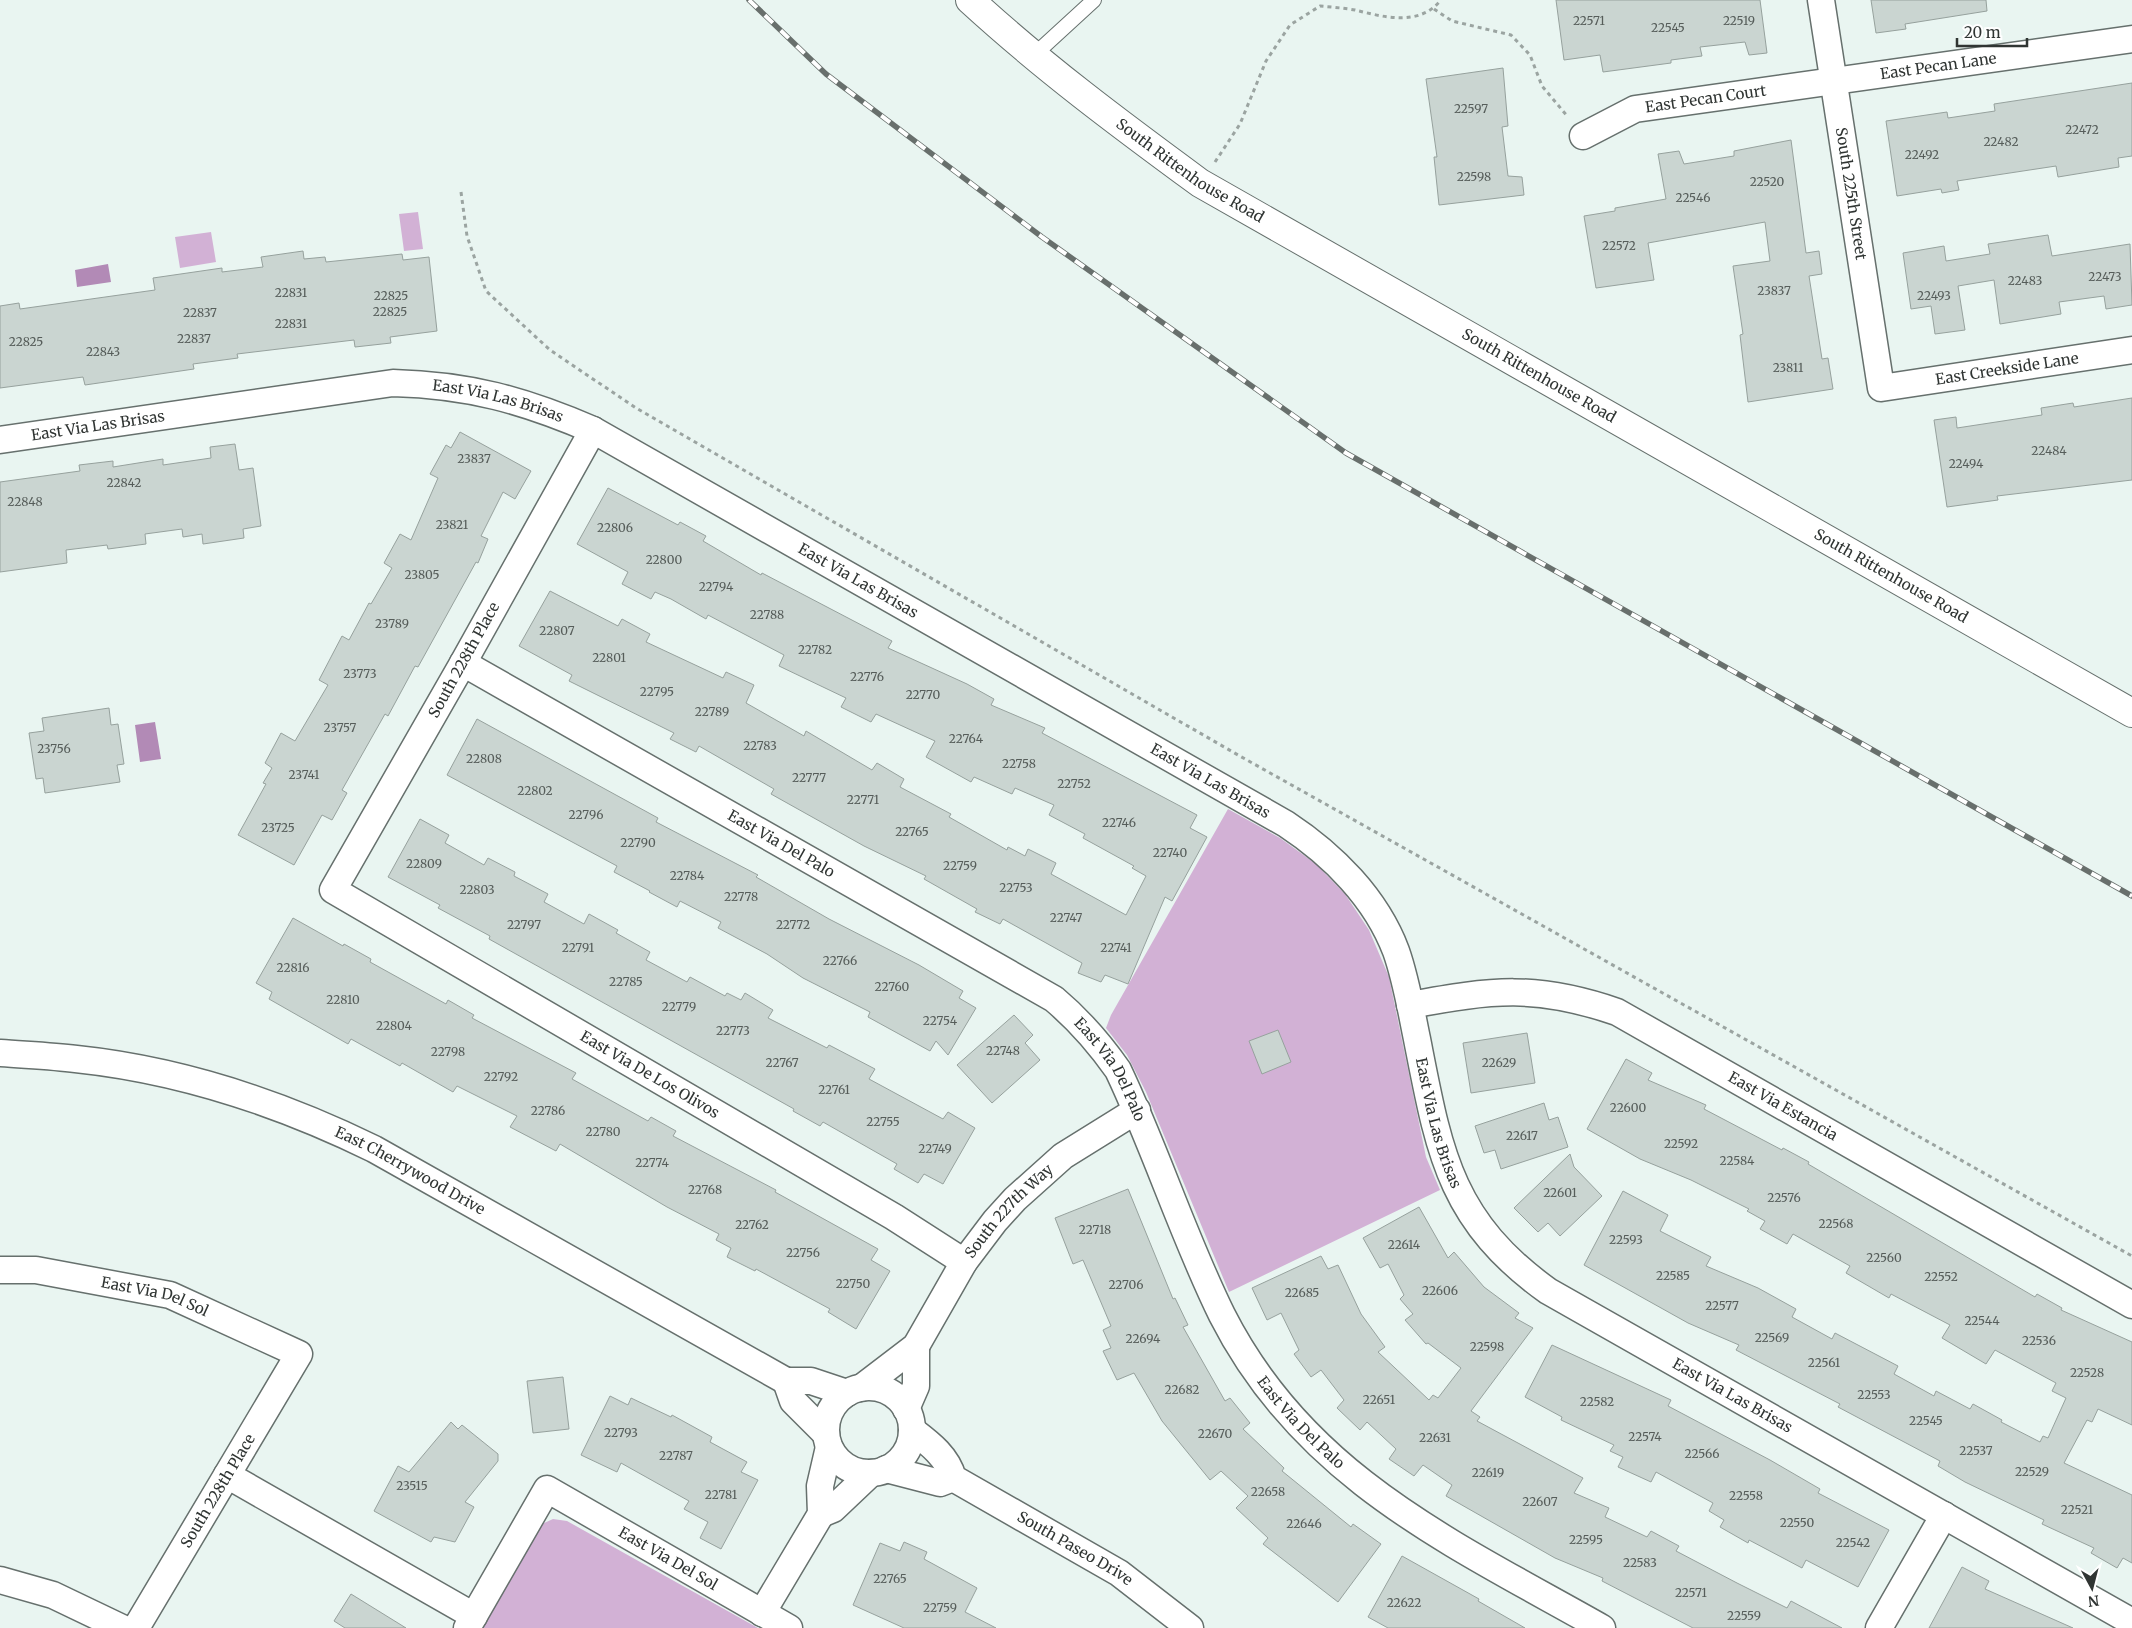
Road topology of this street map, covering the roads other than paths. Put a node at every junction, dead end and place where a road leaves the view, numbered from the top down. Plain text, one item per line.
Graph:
1 (970, 0) edge
2 (1094, 0) edge
3 (1821, 0) edge
4 (2132, 39) edge
5 (1033, 56) junction
6 (1834, 82) junction
7 (1583, 136) road end
8 (2132, 350) edge
9 (1881, 388) joint
10 (593, 430) junction
11 (0, 440) edge
12 (463, 663) junction
13 (2132, 713) edge
14 (333, 890) joint
15 (1410, 1004) junction
16 (0, 1053) edge
17 (1137, 1110) junction
18 (964, 1262) junction
19 (0, 1270) edge
20 (2132, 1305) edge
21 (916, 1346) junction
22 (299, 1354) joint
23 (786, 1381) junction
24 (854, 1391) junction
25 (909, 1420) junction
26 (828, 1440) junction
27 (878, 1471) junction
28 (227, 1475) junction
29 (953, 1478) junction
30 (821, 1514) junction
31 (1944, 1515) junction
32 (0, 1580) edge
33 (762, 1613) junction
34 (470, 1622) edge
35 (2132, 1622) edge
36 (122, 1628) edge
37 (136, 1628) edge
38 (788, 1628) edge
39 (1190, 1628) edge
40 (1602, 1628) edge
41 (1879, 1628) edge

1 - 5 main road, South Rittenhouse Road
2 - 5 lane
3 - 6 street, South 225th Street
4 - 6 street, East Pecan Lane
5 - 13 main road, South Rittenhouse Road
6 - 7 street, East Pecan Court
6 - 9 street, South 225th Street
8 - 9 street, East Creekside Lane
10 - 11 street, East Via Las Brisas
10 - 12 street, South 228th Place
10 - 15 street, East Via Las Brisas
12 - 14 street, South 228th Place
12 - 17 street, East Via Del Palo
14 - 18 street, East Via De Los Olivos
15 - 20 street, East Via Estancia
15 - 31 street, East Via Las Brisas
16 - 23 street, East Cherrywood Drive
17 - 18 street, South 227th Way
17 - 40 street, East Via Del Palo
18 - 21 street, South 227th Way
19 - 22 street, East Via Del Sol
21 - 24 street, South 227th Way
21 - 25 street, South 227th Way
22 - 28 street, South 228th Place
23 - 24 street
23 - 26 street
24 - 25 street
24 - 26 street
25 - 27 street
25 - 29 street
26 - 27 street
26 - 30 street
27 - 29 street
27 - 30 street
28 - 34 street
28 - 37 street, South 228th Place
29 - 39 street, South Paseo Drive
30 - 33 street
31 - 35 street, East Via Las Brisas
31 - 41 street
32 - 36 street
33 - 34 street, East Via Del Sol
33 - 38 street, East Via Del Sol

